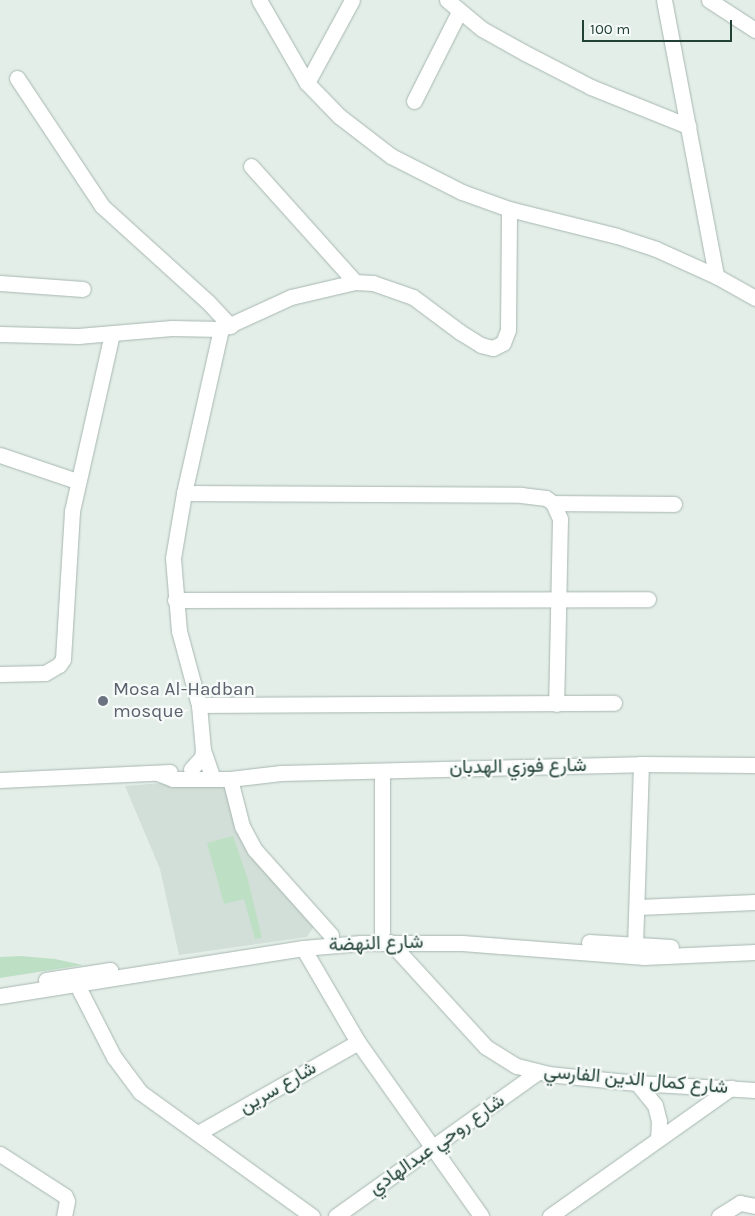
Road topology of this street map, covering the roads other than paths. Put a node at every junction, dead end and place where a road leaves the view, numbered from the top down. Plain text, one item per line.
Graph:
1 (259, 0) edge
2 (352, 0) edge
3 (664, 0) edge
4 (710, 0) edge
5 (453, 4) edge
6 (755, 30) edge
7 (17, 78) dead end
8 (307, 83) junction
9 (414, 101) dead end
10 (688, 126) junction
11 (251, 166) dead end
12 (509, 209) junction
13 (716, 276) junction
14 (0, 282) edge
15 (356, 282) junction
16 (83, 289) dead end
17 (755, 298) edge
18 (225, 328) junction
19 (0, 334) edge
20 (112, 334) junction
21 (0, 455) edge
22 (77, 481) junction
23 (184, 493) junction
24 (553, 502) junction
25 (674, 504) dead end
26 (556, 599) junction
27 (648, 599) dead end
28 (175, 600) junction
29 (0, 674) edge
30 (614, 703) dead end
31 (556, 704) junction
32 (199, 705) junction
33 (203, 728) junction
34 (203, 750) junction
35 (641, 764) junction
36 (755, 765) edge
37 (191, 769) junction
38 (382, 770) junction
39 (160, 774) junction
40 (219, 775) junction
41 (0, 780) edge
42 (755, 902) edge
43 (638, 907) junction
44 (331, 935) junction
45 (386, 937) junction
46 (755, 943) edge
47 (635, 945) junction
48 (303, 948) junction
49 (755, 952) edge
50 (75, 981) junction
51 (0, 986) edge
52 (0, 996) edge
53 (358, 1042) junction
54 (538, 1072) junction
55 (638, 1083) junction
56 (731, 1088) junction
57 (755, 1090) edge
58 (198, 1133) junction
59 (658, 1138) junction
60 (433, 1149) junction
61 (0, 1154) edge
62 (755, 1206) edge
63 (64, 1216) edge
64 (312, 1216) edge
65 (336, 1216) edge
66 (481, 1216) edge
67 (550, 1216) edge
68 (719, 1216) edge

1 - 8 street
2 - 8 street
3 - 10 street
4 - 6 street
5 - 9 street
5 - 10 street
7 - 18 street
8 - 12 street
10 - 13 street
11 - 15 street
12 - 13 street
12 - 15 street
13 - 17 street
14 - 16 street
15 - 18 street
18 - 20 street
18 - 23 street
19 - 20 street
20 - 22 street
21 - 22 street
22 - 29 street
23 - 24 street
23 - 28 street
24 - 25 street
24 - 26 street
26 - 27 street
26 - 28 street
26 - 31 street
28 - 32 street
30 - 31 street
31 - 32 street
32 - 33 street
33 - 34 street
33 - 40 street
34 - 37 street
34 - 40 street
35 - 36 street, شارع فوزي الهدبان
35 - 38 street, شارع فوزي الهدبان
35 - 43 street
37 - 39 street, شارع فوزي الهدبان
37 - 40 street, شارع فوزي الهدبان
38 - 40 street, شارع فوزي الهدبان
38 - 45 street
39 - 40 street, شارع فوزي الهدبان
39 - 41 street, شارع فوزي الهدبان
40 - 44 street
42 - 43 street
43 - 47 street
44 - 45 street, شارع النهضة
44 - 50 street, شارع النهضة
45 - 47 street, شارع النهضة
45 - 48 street, شارع النهضة
45 - 49 street, شارع النهضة
45 - 54 street, شارع كمال الدين الفارسي
46 - 47 street, شارع النهضة
48 - 50 street, شارع النهضة
48 - 53 street
50 - 51 street, شارع النهضة
50 - 52 street, شارع النهضة
50 - 58 street
53 - 58 street, شارع سرين
53 - 60 street
54 - 55 street, شارع كمال الدين الفارسي
54 - 60 street, شارع روحي عبدالهادي
55 - 56 street, شارع كمال الدين الفارسي
55 - 59 street
56 - 57 street, شارع كمال الدين الفارسي
56 - 59 street
58 - 64 street
59 - 67 street
60 - 65 street, شارع روحي عبدالهادي
60 - 66 street
61 - 63 street
62 - 68 street

